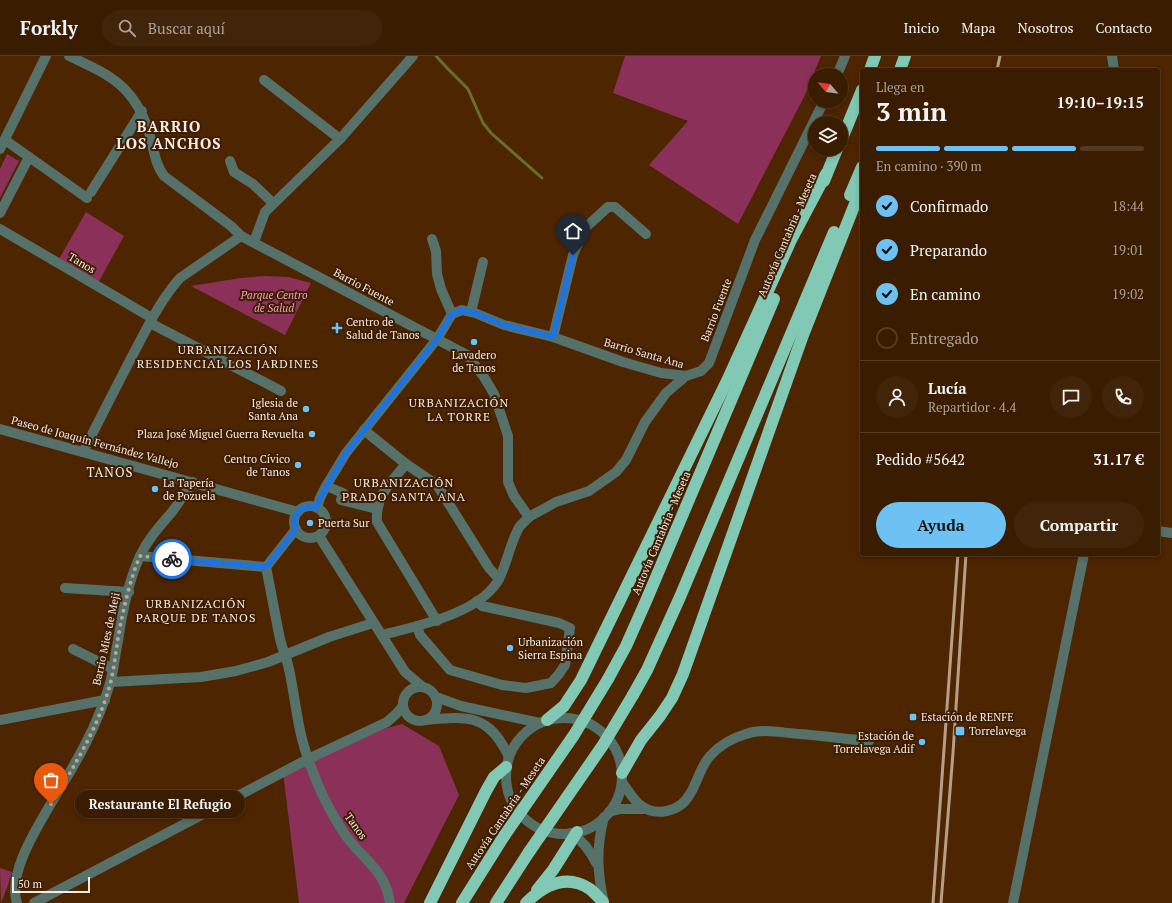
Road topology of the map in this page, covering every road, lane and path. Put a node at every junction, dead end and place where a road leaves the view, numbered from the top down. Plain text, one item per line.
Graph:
1 (46, 56) edge
2 (69, 56) edge
3 (413, 56) edge
4 (844, 56) edge
5 (875, 56) edge
6 (906, 56) edge
7 (911, 56) edge
8 (1112, 56) edge
9 (840, 68) edge
10 (871, 68) edge
11 (901, 68) edge
12 (908, 68) edge
13 (1114, 68) edge
14 (264, 80) dead end
15 (860, 95) edge
16 (821, 108) edge
17 (142, 111) junction
18 (848, 123) edge
19 (340, 139) junction
20 (2, 145) edge
21 (834, 156) edge
22 (28, 157) junction
23 (230, 161) dead end
24 (860, 171) edge
25 (826, 174) junction
26 (860, 191) edge
27 (273, 203) junction
28 (0, 213) edge
29 (0, 229) edge
30 (646, 234) dead end
31 (241, 236) junction
32 (432, 239) dead end
33 (254, 242) junction
34 (483, 262) dead end
35 (471, 312) junction
36 (452, 314) junction
37 (151, 321) junction
38 (553, 337) junction
39 (437, 339) junction
40 (686, 376) junction
41 (282, 391) dead end
42 (0, 429) edge
43 (364, 430) junction
44 (84, 452) junction
45 (406, 464) junction
46 (193, 482) junction
47 (326, 486) junction
48 (316, 508) junction
49 (377, 509) junction
50 (298, 512) junction
51 (529, 517) junction
52 (296, 529) junction
53 (1160, 531) edge
54 (1172, 533) edge
55 (319, 536) junction
56 (140, 556) junction
57 (1084, 556) edge
58 (266, 567) junction
59 (499, 579) junction
60 (64, 588) dead end
61 (129, 592) junction
62 (477, 601) junction
63 (437, 621) junction
64 (373, 623) junction
65 (417, 626) junction
66 (382, 635) junction
67 (73, 649) dead end
68 (285, 655) junction
69 (113, 669) junction
70 (405, 672) junction
71 (111, 682) junction
72 (423, 687) junction
73 (406, 695) junction
74 (436, 697) junction
75 (104, 700) junction
76 (403, 706) junction
77 (0, 720) edge
78 (426, 720) junction
79 (415, 721) junction
80 (387, 722) junction
81 (543, 722) junction
82 (869, 741) dead end
83 (308, 759) junction
84 (508, 762) junction
85 (622, 778) junction
86 (645, 808) junction
87 (606, 815) junction
88 (574, 834) junction
89 (598, 865) junction
90 (604, 902) edge
91 (16, 903) edge
92 (34, 903) edge
93 (390, 903) edge
94 (430, 903) edge
95 (462, 903) edge
96 (496, 903) edge
97 (526, 903) edge
98 (1013, 903) edge

1 - 20 street
2 - 17 street
3 - 19 street
4 - 9 street
5 - 10 highway
6 - 11 highway
7 - 12 highway
8 - 13 street
14 - 19 street
15 - 18 highway
16 - 40 street, Barrio Fuente
17 - 22 street
17 - 31 street
19 - 27 street
20 - 22 street
21 - 25 highway, Autovía Cantabria - Meseta
22 - 28 street
23 - 27 street
24 - 96 highway, bridge
25 - 81 highway
25 - 95 highway, Autovía Cantabria - Meseta, bridge
26 - 85 highway
27 - 33 street
29 - 37 street, Tanos
30 - 38 street
31 - 33 street, Barrio Fuente
31 - 37 street
32 - 36 street
33 - 39 street, Barrio Fuente
34 - 35 street
35 - 36 street
35 - 38 street, Barrio Santa Ana
36 - 39 street
37 - 41 street, Tanos
37 - 44 street
38 - 40 street, Barrio Santa Ana
39 - 43 street
39 - 51 street, Barrio Fuente
40 - 51 street, Barrio Santa Ana
42 - 44 street, Paseo de Joaquín Fernández Vallejo
43 - 45 street
43 - 47 street
44 - 46 street, Paseo de Joaquín Fernández Vallejo
45 - 49 street
45 - 59 street
46 - 50 street, Paseo de Joaquín Fernández Vallejo
46 - 56 street, Barrio Mies de Meji
47 - 48 street
47 - 49 street
48 - 50 street
48 - 55 street
49 - 63 street
50 - 52 street
51 - 59 street, Barrio Santa Ana
52 - 55 street
52 - 58 street
53 - 54 street
55 - 64 street
56 - 58 street
56 - 61 street, Barrio Mies de Meji
57 - 98 street
58 - 68 street
59 - 62 street, Barrio Santa Ana
60 - 61 street
61 - 69 street, Barrio Mies de Meji
62 - 63 street, Barrio Santa Ana
62 - 65 street
63 - 65 street, Barrio Santa Ana
64 - 66 street
64 - 68 street
65 - 66 street, Barrio Santa Ana
66 - 70 street
67 - 69 street
68 - 71 street
68 - 83 street, Tanos
69 - 71 street, Barrio Mies de Meji
70 - 72 street
70 - 73 street
71 - 75 street, Barrio Mies de Meji
72 - 73 street
72 - 74 street
73 - 76 street
74 - 78 street
74 - 81 street
75 - 77 street, Barrio Mies de Meji
75 - 91 street, Barrio Mies de Meji
76 - 79 street
76 - 80 street
78 - 79 street
78 - 84 street
79 - 80 street
80 - 83 street
81 - 84 street
81 - 85 street
82 - 86 street
83 - 92 street
83 - 93 street, Tanos
84 - 88 street
84 - 94 highway
85 - 86 street
85 - 87 street
86 - 87 street
87 - 88 street
87 - 89 street
88 - 89 street
88 - 97 highway
89 - 90 street
90 - 97 highway

